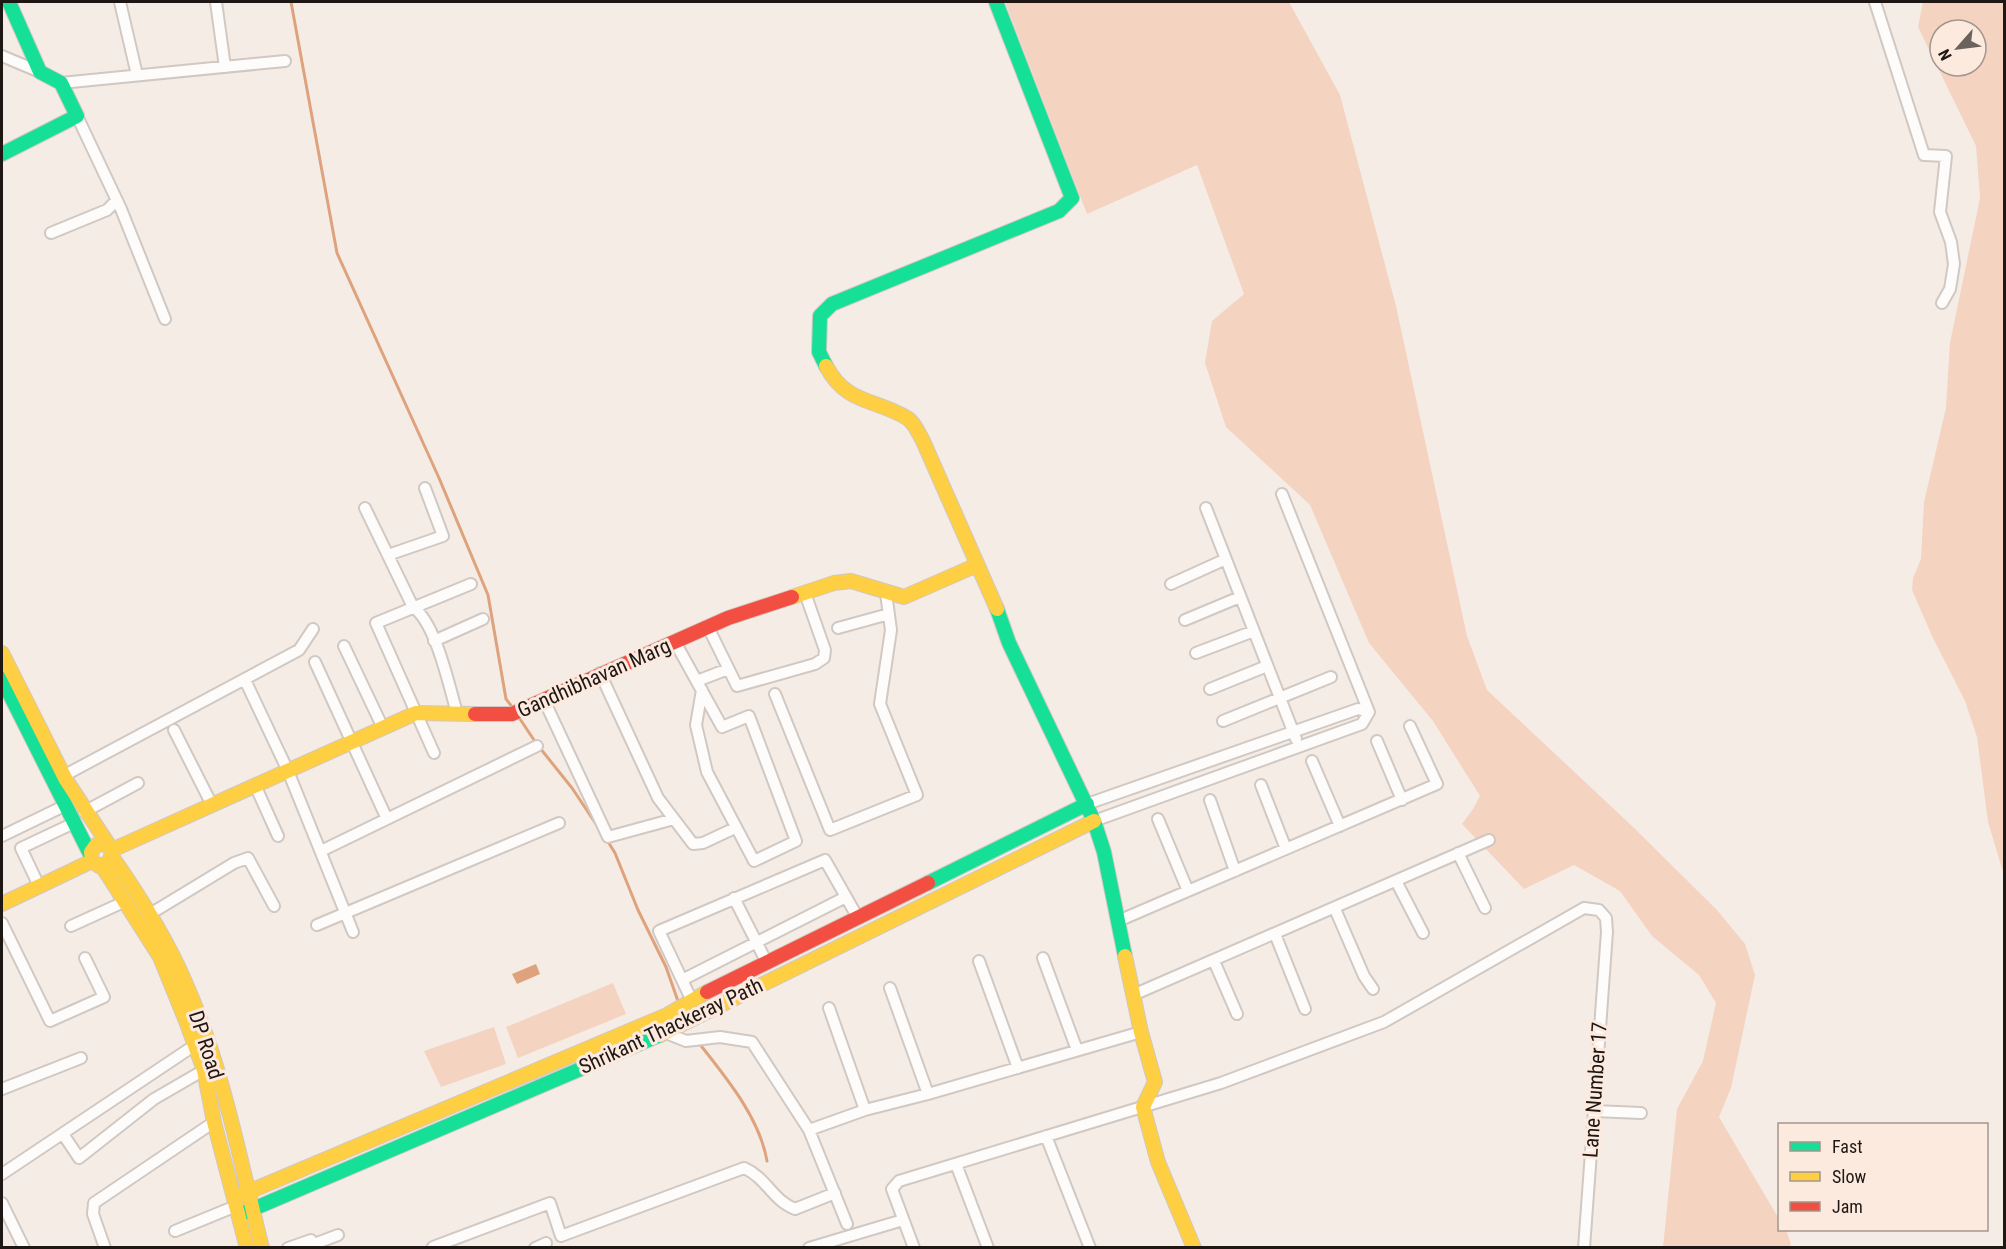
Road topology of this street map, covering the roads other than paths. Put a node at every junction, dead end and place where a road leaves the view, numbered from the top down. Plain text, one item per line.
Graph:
1 (9, 2) edge
2 (120, 2) edge
3 (216, 2) edge
4 (996, 2) edge
5 (1875, 2) edge
6 (2, 56) edge
7 (285, 61) dead end
8 (225, 67) junction
9 (40, 72) junction
10 (137, 75) junction
11 (61, 82) junction
12 (77, 116) junction
13 (2, 154) edge
14 (117, 200) junction
15 (51, 233) dead end
16 (1942, 303) dead end
17 (165, 319) dead end
18 (425, 488) dead end
19 (1281, 494) dead end
20 (365, 508) dead end
21 (1206, 508) dead end
22 (388, 555) junction
23 (1226, 560) junction
24 (977, 565) junction
25 (471, 584) dead end
26 (1171, 584) dead end
27 (805, 593) junction
28 (886, 593) junction
29 (1240, 597) junction
30 (413, 607) junction
31 (889, 614) junction
32 (483, 619) dead end
33 (1185, 620) dead end
34 (708, 627) junction
35 (838, 628) dead end
36 (313, 629) dead end
37 (1254, 631) junction
38 (434, 640) junction
39 (675, 642) junction
40 (344, 646) dead end
41 (2, 653) edge
42 (1196, 653) dead end
43 (315, 662) dead end
44 (1268, 666) junction
45 (728, 669) junction
46 (600, 674) junction
47 (1331, 677) dead end
48 (2, 679) edge
49 (245, 680) junction
50 (700, 685) junction
51 (1210, 689) dead end
52 (775, 694) dead end
53 (1280, 698) junction
54 (544, 699) junction
55 (1369, 712) junction
56 (416, 713) junction
57 (457, 713) junction
58 (1223, 721) dead end
59 (1410, 726) dead end
60 (383, 728) junction
61 (174, 730) dead end
62 (1294, 733) junction
63 (1377, 741) dead end
64 (352, 742) junction
65 (537, 746) dead end
66 (1298, 747) junction
67 (434, 753) dead end
68 (1312, 761) dead end
69 (288, 771) junction
70 (65, 775) junction
71 (1161, 779) junction
72 (138, 783) dead end
73 (255, 785) junction
74 (1260, 785) dead end
75 (1168, 794) junction
76 (1210, 800) dead end
77 (1402, 800) junction
78 (1087, 804) junction
79 (66, 805) junction
80 (212, 805) junction
81 (84, 812) junction
82 (387, 819) junction
83 (674, 819) junction
84 (1158, 819) dead end
85 (1094, 821) junction
86 (74, 823) junction
87 (559, 823) dead end
88 (1340, 826) junction
89 (735, 828) junction
90 (2, 836) edge
91 (278, 836) dead end
92 (1490, 840) dead end
93 (1287, 849) junction
94 (321, 851) junction
95 (1458, 854) junction
96 (102, 856) junction
97 (1235, 871) junction
98 (1396, 881) junction
99 (39, 886) junction
100 (1188, 891) junction
101 (846, 897) junction
102 (734, 898) junction
103 (126, 901) junction
104 (2, 904) edge
105 (274, 906) dead end
106 (1485, 908) dead end
107 (1335, 909) junction
108 (344, 911) junction
109 (150, 914) junction
110 (858, 918) junction
111 (1118, 921) junction
112 (2, 923) edge
113 (317, 925) dead end
114 (71, 926) dead end
115 (353, 932) dead end
116 (1423, 933) dead end
117 (1275, 934) junction
118 (757, 943) junction
119 (85, 958) dead end
120 (1043, 958) dead end
121 (979, 961) dead end
122 (1214, 961) junction
123 (767, 963) junction
124 (682, 980) junction
125 (890, 988) dead end
126 (1373, 989) dead end
127 (1133, 995) junction
128 (689, 1002) junction
129 (829, 1008) dead end
130 (1305, 1009) dead end
131 (1237, 1014) dead end
132 (671, 1031) junction
133 (1141, 1032) junction
134 (201, 1041) junction
135 (1077, 1050) junction
136 (81, 1058) dead end
137 (1018, 1068) junction
138 (204, 1070) junction
139 (2, 1089) edge
140 (928, 1094) junction
141 (1143, 1107) junction
142 (865, 1110) junction
143 (1594, 1111) junction
144 (1641, 1113) dead end
145 (214, 1122) junction
146 (809, 1130) junction
147 (63, 1134) junction
148 (1046, 1136) junction
149 (956, 1164) junction
150 (2, 1174) edge
151 (249, 1193) junction
152 (835, 1193) junction
153 (2, 1203) edge
154 (236, 1206) junction
155 (253, 1210) junction
156 (903, 1220) junction
157 (847, 1224) dead end
158 (175, 1232) dead end
159 (338, 1235) dead end
160 (314, 1239) dead end
161 (546, 1243) dead end
162 (433, 1247) edge
163 (24, 1248) edge
164 (105, 1248) edge
165 (247, 1248) edge
166 (262, 1248) edge
167 (288, 1248) edge
168 (304, 1248) edge
169 (535, 1248) edge
170 (809, 1248) edge
171 (914, 1248) edge
172 (988, 1248) edge
173 (1090, 1248) edge
174 (1194, 1248) edge
175 (1584, 1248) edge

1 - 9 street
2 - 10 street
3 - 8 street
4 - 24 street
5 - 16 street
6 - 9 street
7 - 8 street
8 - 10 street
9 - 11 street
10 - 11 street
11 - 12 street
12 - 13 street
12 - 14 street
14 - 15 street
14 - 17 street
18 - 22 street
19 - 55 street
20 - 22 street
21 - 23 street
22 - 30 street
23 - 26 street
23 - 29 street
24 - 28 street, Gandhibhavan Marg
24 - 78 street
25 - 30 street
27 - 28 street, Gandhibhavan Marg
27 - 34 street, Gandhibhavan Marg
27 - 45 street
28 - 31 street
29 - 33 street
29 - 37 street
30 - 38 street
30 - 56 street
31 - 35 street
31 - 52 street
32 - 38 street
34 - 39 street, Gandhibhavan Marg
34 - 45 street
36 - 49 street
37 - 42 street
37 - 44 street
38 - 57 street
39 - 46 street, Gandhibhavan Marg
39 - 50 street
40 - 60 street
41 - 70 street, DP Road
43 - 64 street
44 - 51 street
44 - 53 street
45 - 50 street
46 - 54 street, Gandhibhavan Marg
46 - 83 street
47 - 53 street
48 - 79 street, DP Road
49 - 69 street
49 - 70 street
50 - 89 street
50 - 89 street
53 - 58 street
53 - 62 street
54 - 57 street, Gandhibhavan Marg
54 - 83 street
55 - 62 street
55 - 66 street
56 - 57 street, Gandhibhavan Marg
56 - 60 street, Gandhibhavan Marg
56 - 67 street
59 - 77 street
60 - 64 street, Gandhibhavan Marg
61 - 80 street
62 - 66 street
62 - 71 street
63 - 77 street
64 - 69 street, Gandhibhavan Marg
64 - 82 street
65 - 82 street
66 - 75 street
68 - 88 street
69 - 73 street, Gandhibhavan Marg
69 - 94 street
70 - 81 street, DP Road
71 - 75 street
71 - 78 street
72 - 81 street
73 - 80 street, Gandhibhavan Marg
73 - 91 street
74 - 93 street
75 - 85 street
76 - 97 street
77 - 88 street
78 - 85 street
78 - 110 street, Shrikant Thackeray Path
79 - 86 street, DP Road
79 - 90 street
80 - 96 street, Gandhibhavan Marg
81 - 96 street, DP Road
82 - 94 street
83 - 89 street
84 - 100 street
85 - 111 street
85 - 132 street, Shrikant Thackeray Path
86 - 96 street, DP Road
86 - 99 street
87 - 108 street
88 - 93 street
92 - 95 street
93 - 97 street
94 - 108 street
95 - 98 street
95 - 106 street
96 - 99 street, Gandhibhavan Marg
96 - 103 street, DP Road
96 - 109 street, DP Road
97 - 100 street
98 - 107 street
98 - 116 street
99 - 104 street, Gandhibhavan Marg
100 - 111 street
101 - 102 street
101 - 110 street
101 - 118 street
102 - 118 street
102 - 124 street
103 - 114 street
103 - 134 street, DP Road
105 - 109 street
107 - 117 street
107 - 126 street
108 - 113 street
108 - 115 street
109 - 134 street, DP Road
110 - 123 street, Shrikant Thackeray Path
111 - 127 street
112 - 119 street
117 - 122 street
117 - 130 street
118 - 123 street
118 - 124 street
120 - 135 street
121 - 137 street
122 - 127 street
122 - 131 street
123 - 128 street, Shrikant Thackeray Path
124 - 128 street
125 - 140 street
127 - 133 street
128 - 151 street, Shrikant Thackeray Path
129 - 142 street
132 - 146 street
132 - 155 street, Shrikant Thackeray Path
133 - 135 street
133 - 141 street
134 - 138 street, DP Road
134 - 147 street
134 - 151 street, DP Road
135 - 137 street
136 - 139 street
137 - 140 street
138 - 145 street, DP Road
138 - 147 street
140 - 142 street
141 - 143 street, Lane Number 17
141 - 148 street
141 - 174 street
142 - 146 street
143 - 144 street
143 - 175 street, Lane Number 17
145 - 154 street, DP Road
145 - 164 street
146 - 152 street
147 - 150 street
148 - 149 street
148 - 173 street
149 - 156 street
149 - 172 street
151 - 154 street, Shrikant Thackeray Path
151 - 155 street, DP Road
152 - 157 street
152 - 162 street
153 - 163 street
154 - 155 street, Shrikant Thackeray Path
154 - 158 street
154 - 165 street, DP Road
155 - 166 street, DP Road
156 - 170 street
156 - 171 street
159 - 168 street
160 - 167 street
161 - 169 street

